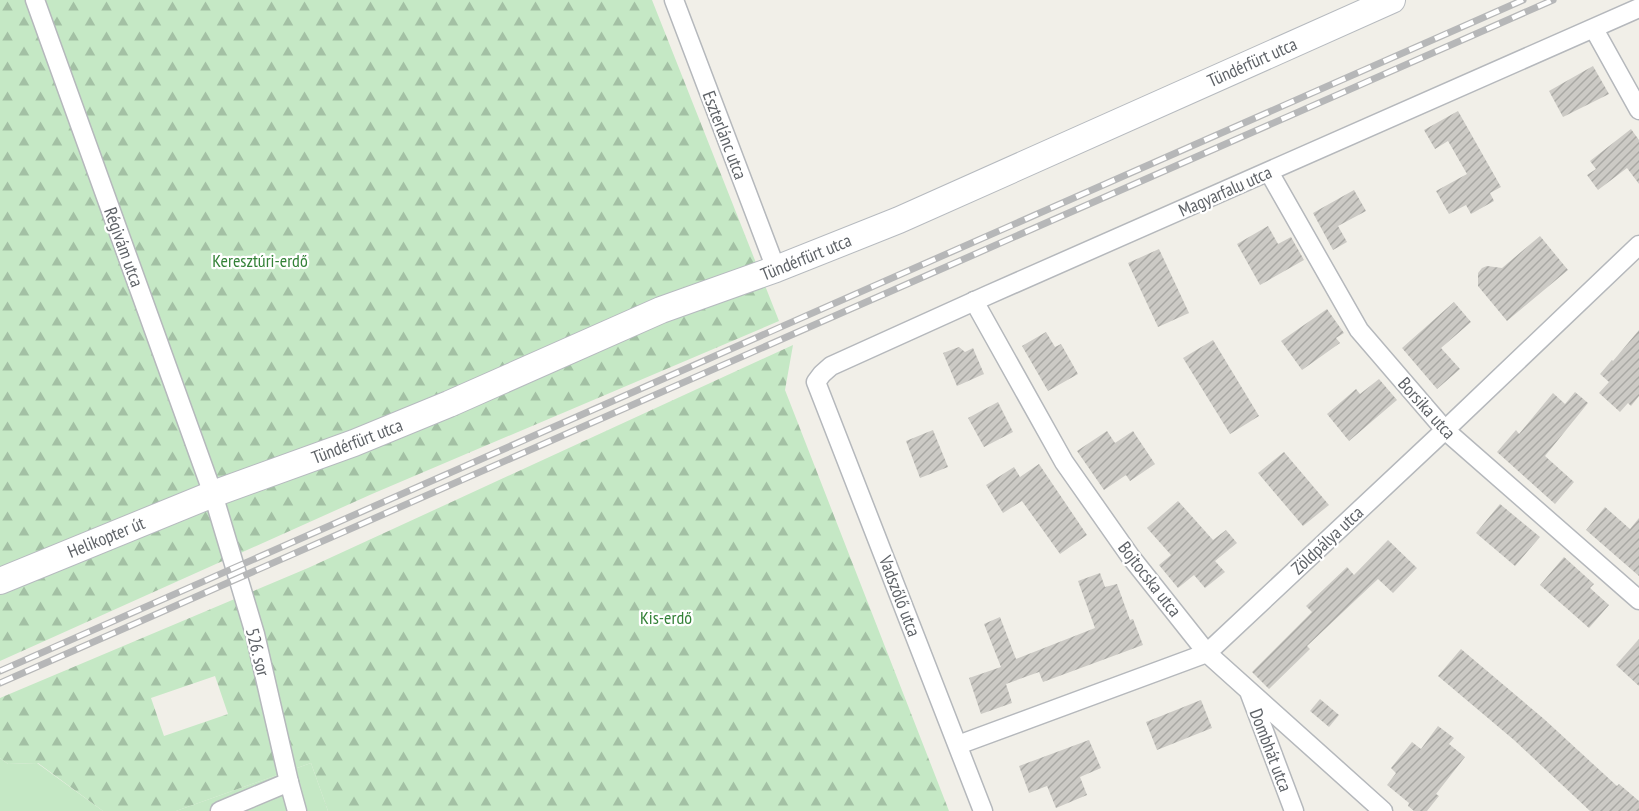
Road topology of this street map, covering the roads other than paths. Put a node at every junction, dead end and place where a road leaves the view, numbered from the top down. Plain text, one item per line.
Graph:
1 (35, 0) edge
2 (674, 0) edge
3 (1392, 0) edge
4 (1639, 8) edge
5 (1594, 29) junction
6 (1639, 110) edge
7 (1269, 172) junction
8 (1639, 245) edge
9 (776, 269) junction
10 (974, 302) junction
11 (816, 382) joint
12 (1445, 430) junction
13 (213, 494) junction
14 (0, 581) edge
15 (1639, 600) edge
16 (1207, 653) junction
17 (1248, 690) junction
18 (958, 745) junction
19 (289, 782) junction
20 (220, 811) edge
21 (297, 811) edge
22 (983, 811) edge
23 (1294, 811) edge
24 (1383, 811) edge

1 - 13 street, Régivám utca
2 - 9 street, Eszterlánc utca
3 - 9 street, Tündérfürt utca
4 - 5 street, Magyarfalu utca
5 - 6 street
5 - 7 street, Magyarfalu utca
7 - 10 street, Magyarfalu utca
7 - 12 street, Borsika utca
8 - 12 street, Zöldpálya utca
9 - 13 street, Tündérfürt utca
10 - 11 street, Magyarfalu utca
10 - 16 street, Bojtocska utca
11 - 18 street, Vadszőlő utca
12 - 15 street, Borsika utca
12 - 16 street, Zöldpálya utca
13 - 14 street, Helikopter út
13 - 19 street, 526. sor
16 - 17 street, Bojtocska utca
16 - 18 street, Zöldpálya utca
17 - 23 street, Dombhát utca
17 - 24 street, Bojtocska utca
18 - 22 street, Vadszőlő utca
19 - 20 street
19 - 21 street, 526. sor

